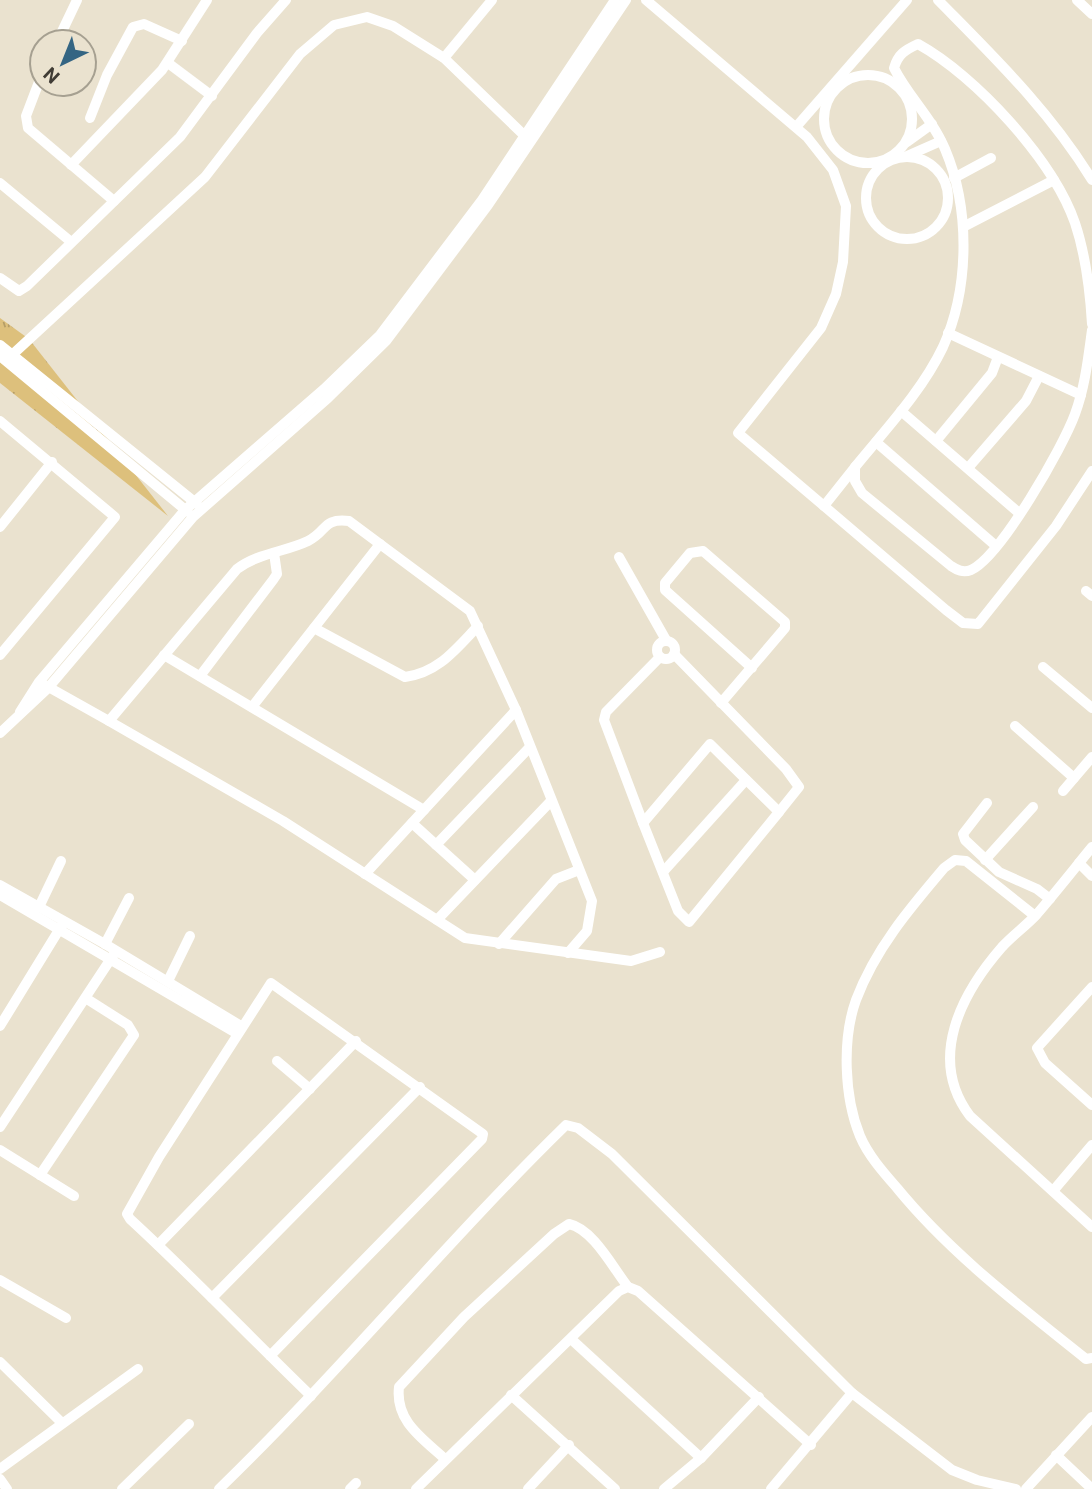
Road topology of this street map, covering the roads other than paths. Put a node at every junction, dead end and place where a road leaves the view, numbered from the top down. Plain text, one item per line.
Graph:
1 (77, 0) edge
2 (207, 0) edge
3 (286, 0) edge
4 (492, 0) edge
5 (615, 0) edge
6 (626, 0) edge
7 (646, 0) edge
8 (907, 0) edge
9 (938, 0) edge
10 (1077, 0) edge
11 (1091, 10) edge
12 (64, 28) edge
13 (182, 41) junction
14 (444, 58) junction
15 (168, 63) junction
16 (212, 96) junction
17 (33, 98) edge
18 (911, 109) junction
19 (90, 118) dead end
20 (932, 124) junction
21 (796, 127) junction
22 (921, 131) junction
23 (528, 139) junction
24 (941, 141) junction
25 (905, 144) junction
26 (928, 147) junction
27 (907, 156) junction
28 (990, 158) dead end
29 (71, 164) junction
30 (937, 170) junction
31 (954, 178) junction
32 (1054, 180) junction
33 (1092, 180) edge
34 (0, 183) edge
35 (114, 201) junction
36 (963, 227) junction
37 (70, 241) junction
38 (0, 278) edge
39 (1092, 324) edge
40 (1092, 330) edge
41 (948, 333) junction
42 (0, 345) edge
43 (12, 355) junction
44 (0, 356) edge
45 (998, 356) junction
46 (1040, 376) junction
47 (1081, 395) junction
48 (901, 411) junction
49 (0, 421) edge
50 (936, 441) junction
51 (876, 442) junction
52 (52, 463) junction
53 (855, 467) junction
54 (968, 468) junction
55 (1092, 471) edge
56 (193, 502) junction
57 (824, 506) junction
58 (202, 509) junction
59 (184, 510) junction
60 (1019, 513) junction
61 (194, 517) junction
62 (0, 526) edge
63 (380, 544) junction
64 (996, 546) junction
65 (274, 553) junction
66 (619, 556) dead end
67 (478, 626) junction
68 (314, 628) junction
69 (666, 640) junction
70 (674, 654) junction
71 (0, 655) edge
72 (164, 655) junction
73 (660, 657) junction
74 (1043, 667) dead end
75 (752, 668) junction
76 (200, 676) junction
77 (43, 685) junction
78 (722, 703) junction
79 (252, 707) junction
80 (1092, 708) edge
81 (516, 710) junction
82 (109, 721) junction
83 (1015, 726) dead end
84 (0, 733) edge
85 (529, 748) junction
86 (1092, 757) edge
87 (1074, 778) junction
88 (746, 780) junction
89 (1063, 791) dead end
90 (551, 801) junction
91 (987, 803) dead end
92 (1033, 807) dead end
93 (424, 810) junction
94 (779, 812) junction
95 (412, 823) junction
96 (643, 823) junction
97 (436, 845) junction
98 (1092, 848) edge
99 (985, 860) junction
100 (61, 861) dead end
101 (1079, 863) junction
102 (579, 870) junction
103 (663, 872) junction
104 (365, 874) junction
105 (1092, 876) edge
106 (475, 880) junction
107 (0, 885) edge
108 (5, 898) edge
109 (130, 898) dead end
110 (1050, 898) junction
111 (38, 907) junction
112 (1035, 916) junction
113 (437, 920) junction
114 (62, 925) junction
115 (190, 936) dead end
116 (105, 944) junction
117 (499, 944) junction
118 (660, 952) dead end
119 (568, 953) junction
120 (114, 954) junction
121 (167, 981) junction
122 (1090, 994) edge
123 (87, 999) junction
124 (0, 1026) edge
125 (239, 1030) junction
126 (356, 1041) junction
127 (277, 1061) dead end
128 (420, 1087) junction
129 (310, 1089) junction
130 (1092, 1105) edge
131 (0, 1127) edge
132 (1092, 1145) edge
133 (0, 1150) edge
134 (40, 1175) junction
135 (1053, 1191) junction
136 (74, 1196) dead end
137 (1092, 1227) edge
138 (158, 1245) junction
139 (0, 1280) edge
140 (628, 1287) junction
141 (212, 1298) junction
142 (66, 1318) dead end
143 (571, 1339) junction
144 (270, 1356) junction
145 (1092, 1358) edge
146 (0, 1362) edge
147 (138, 1369) dead end
148 (852, 1392) junction
149 (510, 1395) junction
150 (311, 1396) junction
151 (759, 1397) junction
152 (1092, 1417) edge
153 (61, 1422) junction
154 (189, 1424) dead end
155 (569, 1445) junction
156 (811, 1445) junction
157 (1056, 1455) junction
158 (701, 1458) junction
159 (445, 1459) junction
160 (0, 1469) edge
161 (0, 1479) edge
162 (7, 1489) edge
163 (122, 1489) edge
164 (219, 1489) edge
165 (416, 1489) edge
166 (528, 1489) edge
167 (615, 1489) edge
168 (664, 1489) edge
169 (771, 1489) edge
170 (1016, 1489) edge
171 (1026, 1489) edge
172 (1092, 1489) edge

1 - 12 street
2 - 13 street
3 - 16 street
4 - 14 street
5 - 23 street
6 - 23 street
7 - 21 street
8 - 21 street
9 - 33 street
10 - 11 street
13 - 15 street
13 - 19 street
14 - 23 street
14 - 43 street
15 - 16 street
15 - 29 street
16 - 35 street
17 - 29 street
18 - 22 street
18 - 25 street
18 - 25 street
20 - 22 street
20 - 24 street
20 - 32 street
21 - 57 street
22 - 25 street
23 - 56 street
23 - 58 street
24 - 26 street
24 - 31 street
26 - 27 street
26 - 30 street
27 - 30 street
27 - 30 street
28 - 31 street
29 - 35 street
31 - 36 street
32 - 36 street
32 - 39 street
34 - 37 street
35 - 37 street
36 - 41 street
37 - 38 street
40 - 47 street
41 - 45 street
41 - 48 street
42 - 43 street
43 - 56 street
44 - 59 street
45 - 46 street
45 - 50 street
46 - 47 street
46 - 54 street
47 - 60 street
48 - 50 street
48 - 51 street
49 - 52 street
50 - 54 street
51 - 53 street
51 - 64 street
52 - 62 street
52 - 71 street
53 - 57 street
53 - 64 street
54 - 60 street
55 - 57 street
56 - 58 street
56 - 59 street
58 - 61 street
59 - 61 street
59 - 77 street
60 - 64 street
61 - 77 street
63 - 65 street
63 - 67 street
63 - 68 street
65 - 72 street
65 - 76 street
66 - 69 street
67 - 68 street
67 - 81 street
68 - 79 street
69 - 70 street
69 - 73 street
70 - 73 street
70 - 78 street
72 - 76 street
72 - 82 street
73 - 96 street
74 - 80 street
75 - 75 street
75 - 78 street
76 - 79 street
77 - 82 street
77 - 84 street
78 - 94 street
79 - 93 street
81 - 85 street
81 - 93 street
82 - 104 street
83 - 87 street
85 - 90 street
85 - 97 street
86 - 87 street
87 - 89 street
88 - 94 street
88 - 96 street
88 - 103 street
90 - 102 street
90 - 106 street
91 - 99 street
92 - 99 street
93 - 95 street
94 - 103 street
95 - 97 street
95 - 104 street
96 - 103 street
97 - 106 street
98 - 101 street
99 - 110 street
100 - 111 street
101 - 105 street
101 - 110 street
102 - 117 street
102 - 119 street
104 - 113 street
106 - 113 street
107 - 108 street
108 - 111 street
108 - 114 street
109 - 116 street
110 - 112 street
111 - 114 street
112 - 135 street
112 - 145 street
113 - 117 street
114 - 116 street
114 - 120 street
114 - 124 street
115 - 121 street
116 - 120 street
117 - 119 street
118 - 119 street
120 - 121 street
120 - 123 street
120 - 125 street
121 - 125 street
122 - 130 street
123 - 131 street
123 - 134 street
125 - 126 street
125 - 138 street
126 - 128 street
126 - 129 street
127 - 129 street
128 - 141 street
128 - 144 street
129 - 138 street
132 - 135 street
133 - 134 street
134 - 136 street
135 - 137 street
138 - 141 street
139 - 142 street
140 - 143 street
140 - 151 street
140 - 159 street
141 - 144 street
143 - 149 street
143 - 158 street
144 - 150 street
146 - 153 street
147 - 153 street
148 - 150 street
148 - 156 street
148 - 170 street
149 - 155 street
149 - 159 street
150 - 164 street
151 - 156 street
151 - 158 street
152 - 157 street
153 - 160 street
154 - 163 street
155 - 166 street
155 - 167 street
156 - 169 street
157 - 171 street
157 - 172 street
158 - 168 street
159 - 165 street
161 - 162 street

